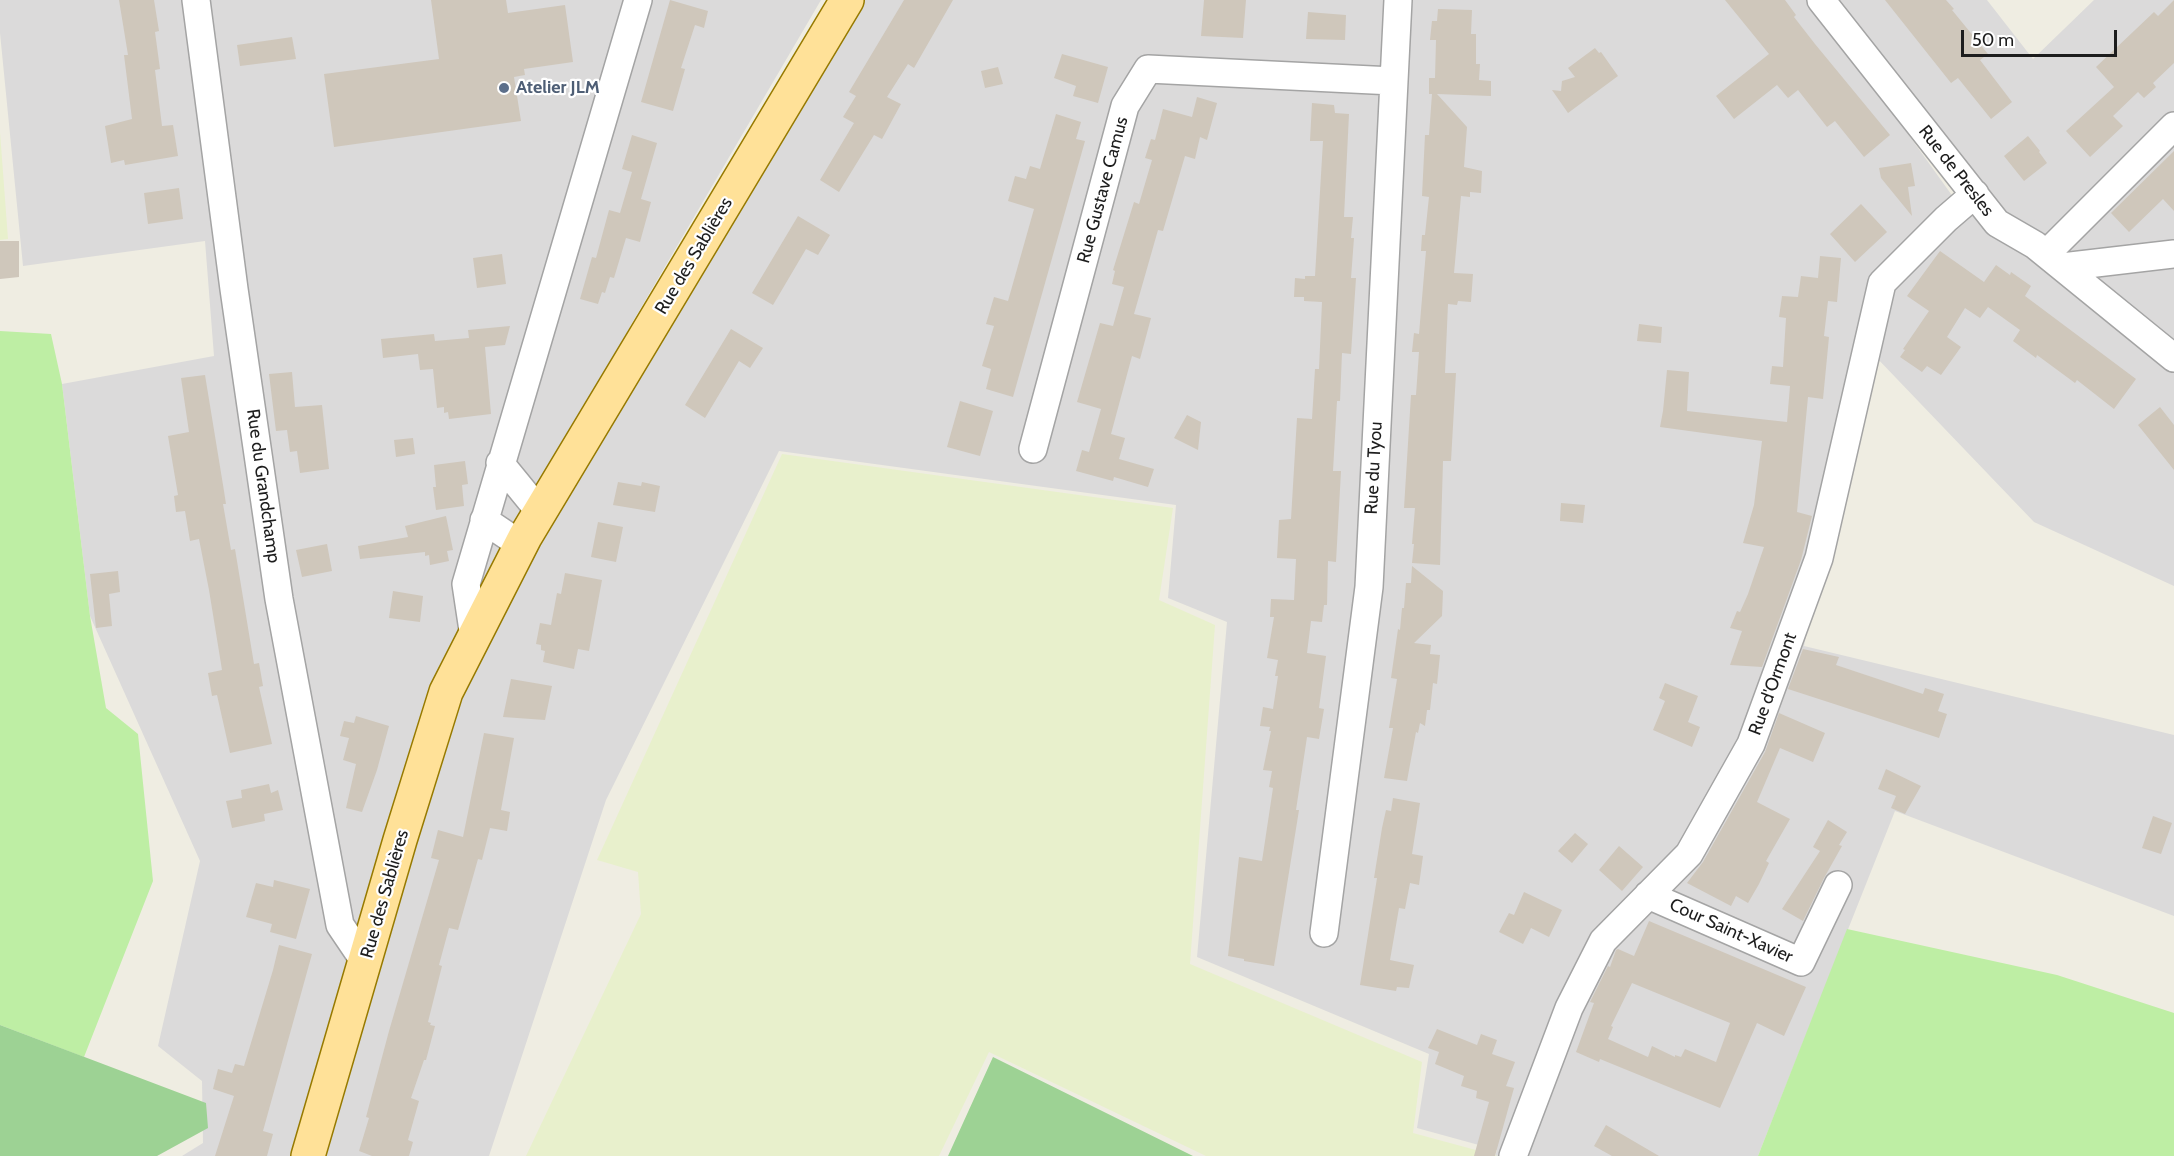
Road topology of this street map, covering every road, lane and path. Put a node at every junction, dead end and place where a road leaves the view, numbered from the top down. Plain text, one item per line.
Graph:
1 (196, 0) edge
2 (638, 0) edge
3 (847, 0) edge
4 (1398, 0) edge
5 (1821, 0) edge
6 (1393, 81) junction
7 (2174, 126) edge
8 (1975, 194) junction
9 (2174, 254) edge
10 (2054, 261) junction
11 (2174, 358) edge
12 (1033, 449) dead end
13 (500, 463) junction
14 (540, 512) junction
15 (484, 520) junction
16 (521, 545) junction
17 (474, 637) junction
18 (1838, 885) dead end
19 (1648, 895) junction
20 (1324, 933) dead end
21 (365, 962) junction
22 (308, 1156) edge
23 (1513, 1156) edge

1 - 21 street, Rue du Grandchamp
2 - 13 street
3 - 14 main road, Rue des Sablières
4 - 6 street, Rue du Tyou
5 - 8 street, Rue de Presles
6 - 12 street, Rue Gustave Camus
6 - 20 street, Rue du Tyou
7 - 10 street
8 - 10 street, Rue de Presles
8 - 19 street, Rue d'Ormont
9 - 10 street
10 - 11 street, Rue de Presles
13 - 14 street
13 - 15 street
14 - 16 main road, Rue des Sablières
15 - 16 street
15 - 17 street
16 - 17 main road, Rue des Sablières
17 - 21 main road, Rue des Sablières
18 - 19 street, Cour Saint-Xavier
19 - 23 street, Rue d'Ormont
21 - 22 main road, Rue des Sablières

